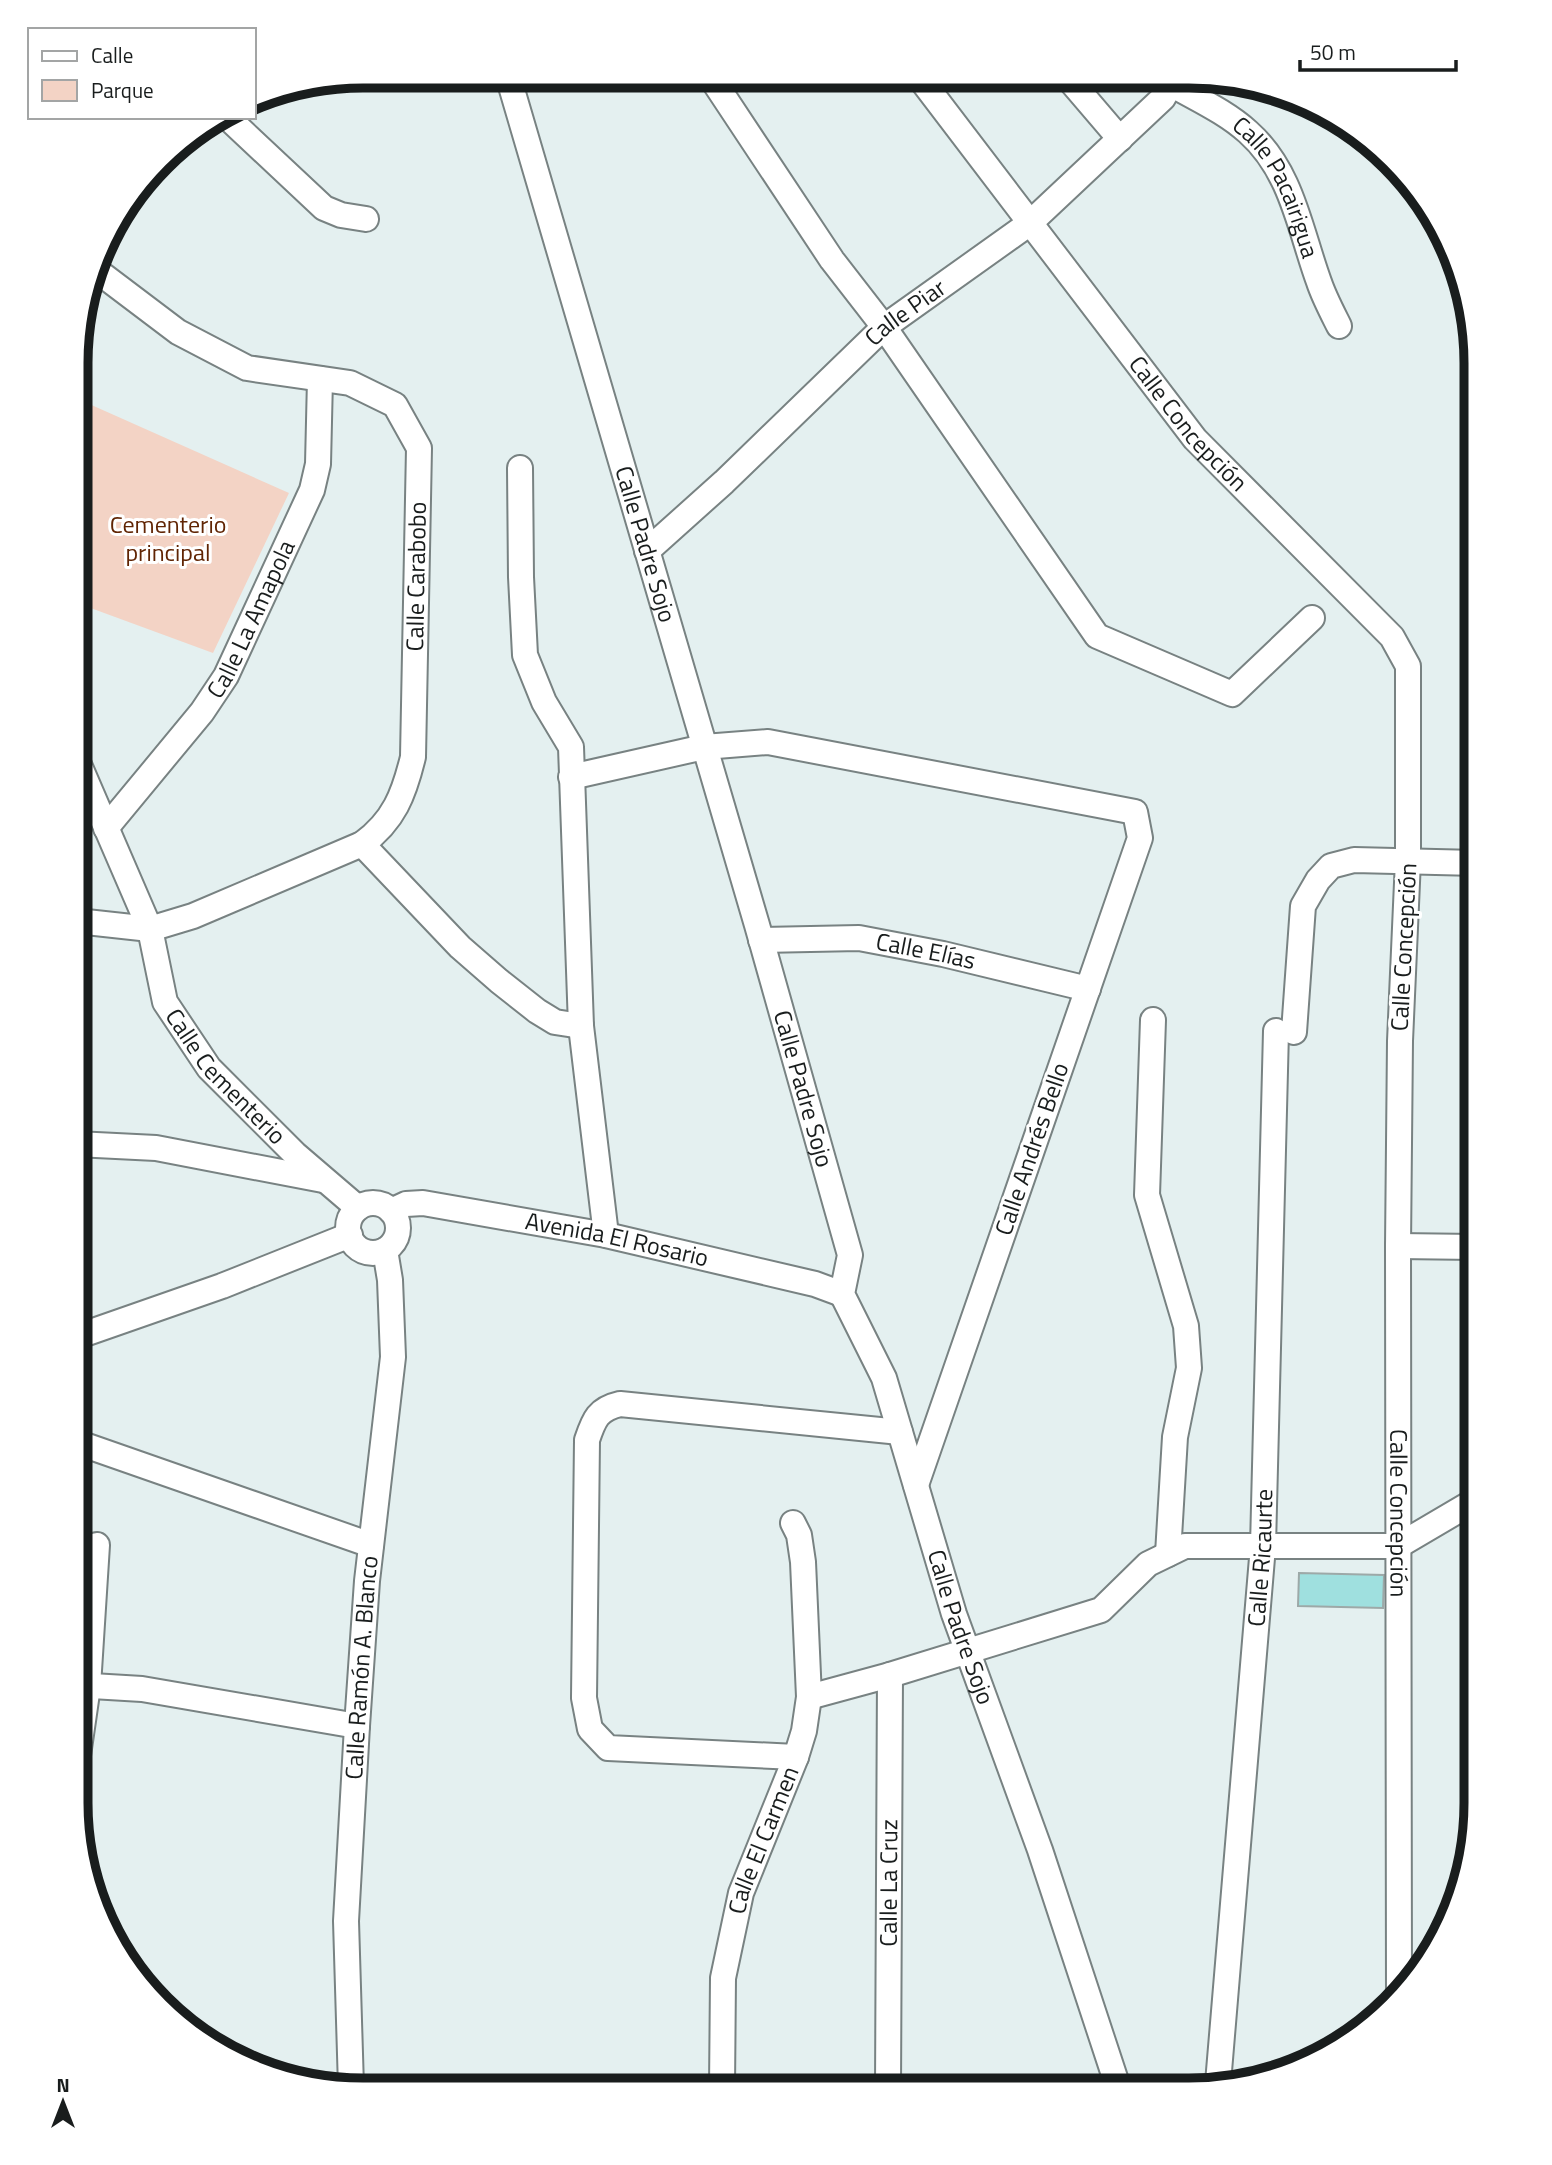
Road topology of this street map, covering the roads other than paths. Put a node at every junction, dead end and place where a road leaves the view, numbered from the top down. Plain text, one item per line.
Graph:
1 (512, 88) edge
2 (718, 88) edge
3 (927, 88) edge
4 (1076, 88) edge
5 (1168, 88) edge
6 (1182, 88) edge
7 (231, 121) edge
8 (1119, 139) junction
9 (366, 219) dead end
10 (1030, 223) junction
11 (102, 274) edge
12 (1339, 326) dead end
13 (884, 327) junction
14 (320, 379) junction
15 (520, 468) dead end
16 (647, 551) junction
17 (1312, 618) dead end
18 (704, 747) junction
19 (571, 777) junction
20 (88, 786) edge
21 (106, 828) junction
22 (362, 844) junction
23 (1408, 860) junction
24 (1464, 862) edge
25 (88, 922) edge
26 (150, 929) junction
27 (761, 940) junction
28 (1088, 989) junction
29 (1153, 1020) dead end
30 (581, 1026) junction
31 (88, 1145) edge
32 (327, 1181) junction
33 (358, 1208) junction
34 (391, 1211) junction
35 (349, 1235) junction
36 (606, 1235) junction
37 (1398, 1246) junction
38 (1464, 1247) edge
39 (385, 1250) junction
40 (842, 1294) junction
41 (88, 1333) edge
42 (900, 1432) junction
43 (88, 1446) edge
44 (916, 1485) junction
45 (1464, 1507) edge
46 (793, 1523) dead end
47 (97, 1545) dead end
48 (371, 1545) junction
49 (1263, 1546) junction
50 (1398, 1546) junction
51 (1168, 1554) junction
52 (88, 1624) edge
53 (967, 1651) junction
54 (890, 1675) junction
55 (88, 1685) edge
56 (808, 1697) junction
57 (357, 1726) junction
58 (796, 1756) junction
59 (1399, 1981) edge
60 (1219, 2076) edge
61 (351, 2077) edge
62 (722, 2078) edge
63 (888, 2078) edge
64 (1115, 2078) edge

1 - 16 street, Calle Padre Sojo
2 - 13 street
3 - 10 street, Calle Concepción
4 - 8 street
5 - 8 street, Calle Piar
6 - 12 street, Calle Pacairigua
7 - 9 street
8 - 10 street, Calle Piar
10 - 13 street, Calle Piar
10 - 23 street, Calle Concepción
11 - 14 street, Calle Carabobo
13 - 16 street, Calle Piar
13 - 17 street
14 - 21 street, Calle La Amapola
14 - 22 street, Calle Carabobo
15 - 19 street
16 - 18 street, Calle Padre Sojo
18 - 19 street
18 - 27 street, Calle Padre Sojo
18 - 28 street, Calle Andrés Bello
19 - 30 street
20 - 21 street, Calle Cementerio
21 - 26 street, Calle Cementerio
22 - 26 street, Calle Carabobo
22 - 30 street
23 - 24 street, Calle Ricaurte
23 - 37 street, Calle Concepción
23 - 49 street, Calle Ricaurte
25 - 26 street
26 - 32 street, Calle Cementerio
27 - 28 street, Calle Elías
27 - 40 street, Calle Padre Sojo
28 - 44 street, Calle Andrés Bello
29 - 51 street
30 - 36 street
31 - 32 street
32 - 33 street, Calle Cementerio
33 - 34 street, Avenida El Rosario
33 - 35 street
34 - 36 street, Avenida El Rosario
34 - 39 street
35 - 39 street
35 - 41 street
36 - 40 street, Avenida El Rosario
37 - 38 street
37 - 50 street, Calle Concepción
39 - 48 street, Calle Ramón A. Blanco
40 - 42 street, Calle Padre Sojo
42 - 44 street, Calle Padre Sojo
42 - 58 street
43 - 48 street
44 - 53 street, Calle Padre Sojo
45 - 50 street
46 - 56 street, Calle El Carmen
47 - 52 street
48 - 57 street, Calle Ramón A. Blanco
49 - 50 street
49 - 51 street
49 - 60 street, Calle Ricaurte
50 - 59 street, Calle Concepción
51 - 53 street
53 - 54 street
53 - 64 street, Calle Padre Sojo
54 - 56 street
54 - 63 street, Calle La Cruz
55 - 57 street
56 - 58 street, Calle El Carmen
57 - 61 street, Calle Ramón A. Blanco
58 - 62 street, Calle El Carmen

